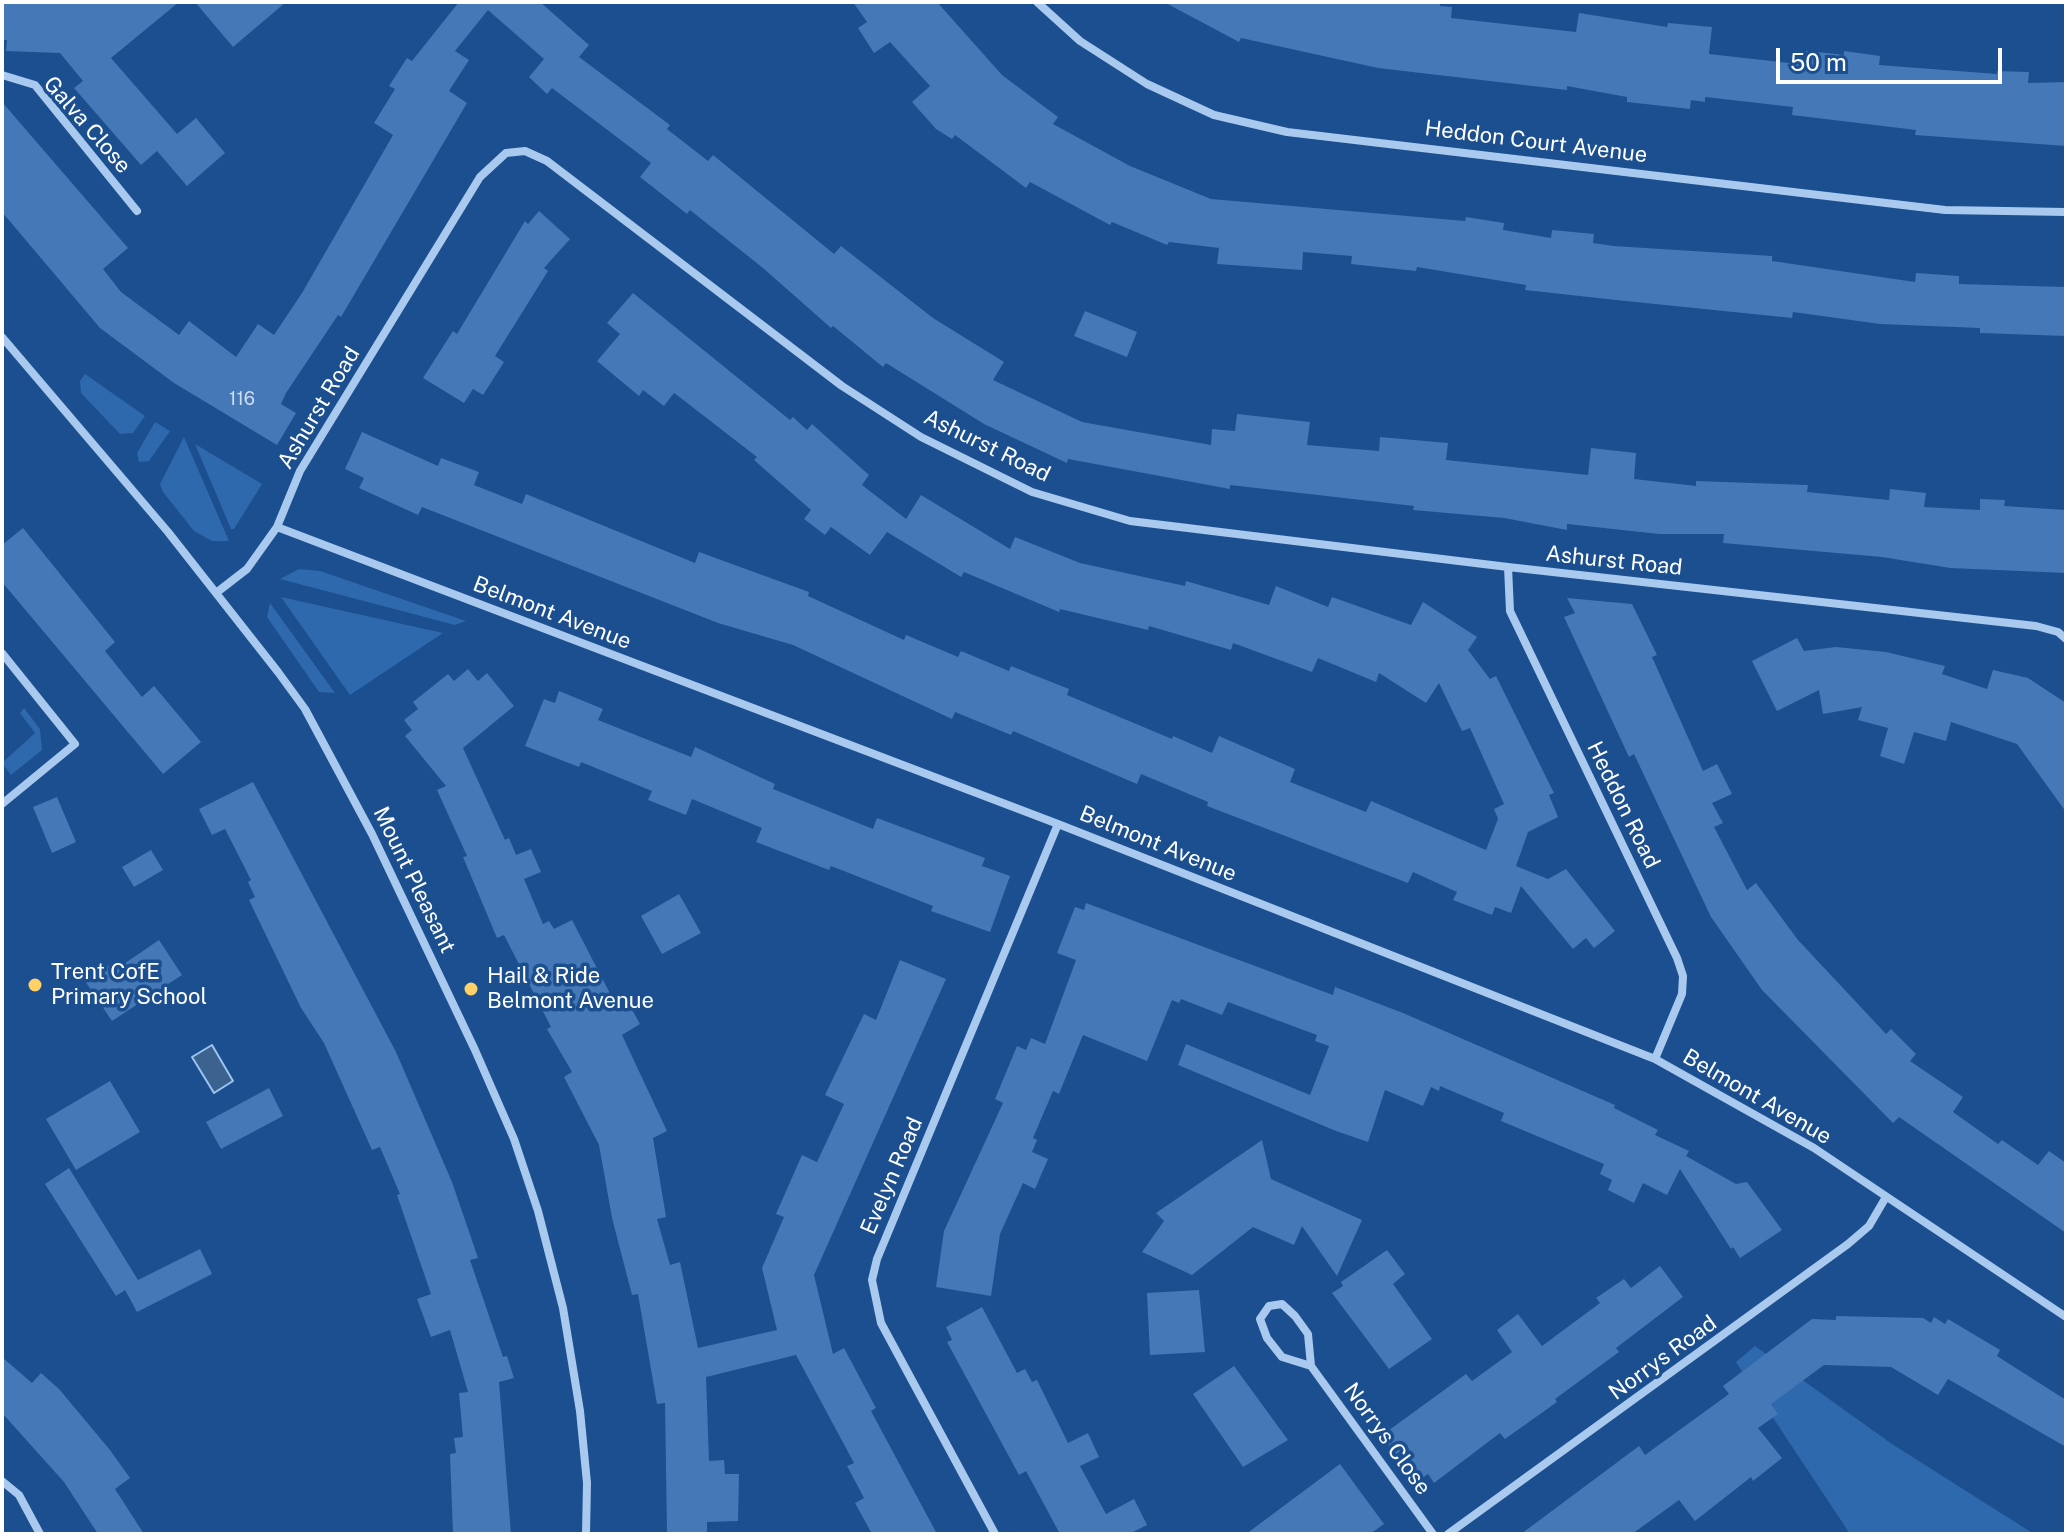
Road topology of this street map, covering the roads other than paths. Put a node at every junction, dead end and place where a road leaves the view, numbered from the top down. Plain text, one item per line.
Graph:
1 (1037, 2) edge
2 (2, 75) edge
3 (137, 211) dead end
4 (2066, 212) edge
5 (2, 337) edge
6 (277, 527) junction
7 (1508, 567) junction
8 (216, 593) junction
9 (2066, 639) edge
10 (2, 653) edge
11 (2, 804) edge
12 (1058, 824) junction
13 (1655, 1059) junction
14 (1886, 1197) junction
15 (2066, 1317) edge
16 (1311, 1366) junction
17 (2, 1481) edge
18 (40, 1534) edge
19 (586, 1534) edge
20 (995, 1534) edge
21 (1433, 1534) edge
22 (1448, 1534) edge

1 - 4 street, Heddon Court Avenue
2 - 3 street, Galva Close
5 - 8 street, Mount Pleasant
6 - 7 street, Ashurst Road
6 - 8 street
6 - 12 street, Belmont Avenue
7 - 9 street, Ashurst Road
7 - 13 street, Heddon Road
8 - 19 street, Mount Pleasant
10 - 11 street
12 - 13 street, Belmont Avenue
12 - 20 street, Evelyn Road
13 - 14 street, Belmont Avenue
14 - 15 street, Belmont Avenue
14 - 22 street, Norrys Road
16 - 16 street, Norrys Close
16 - 21 street, Norrys Close
17 - 18 street

